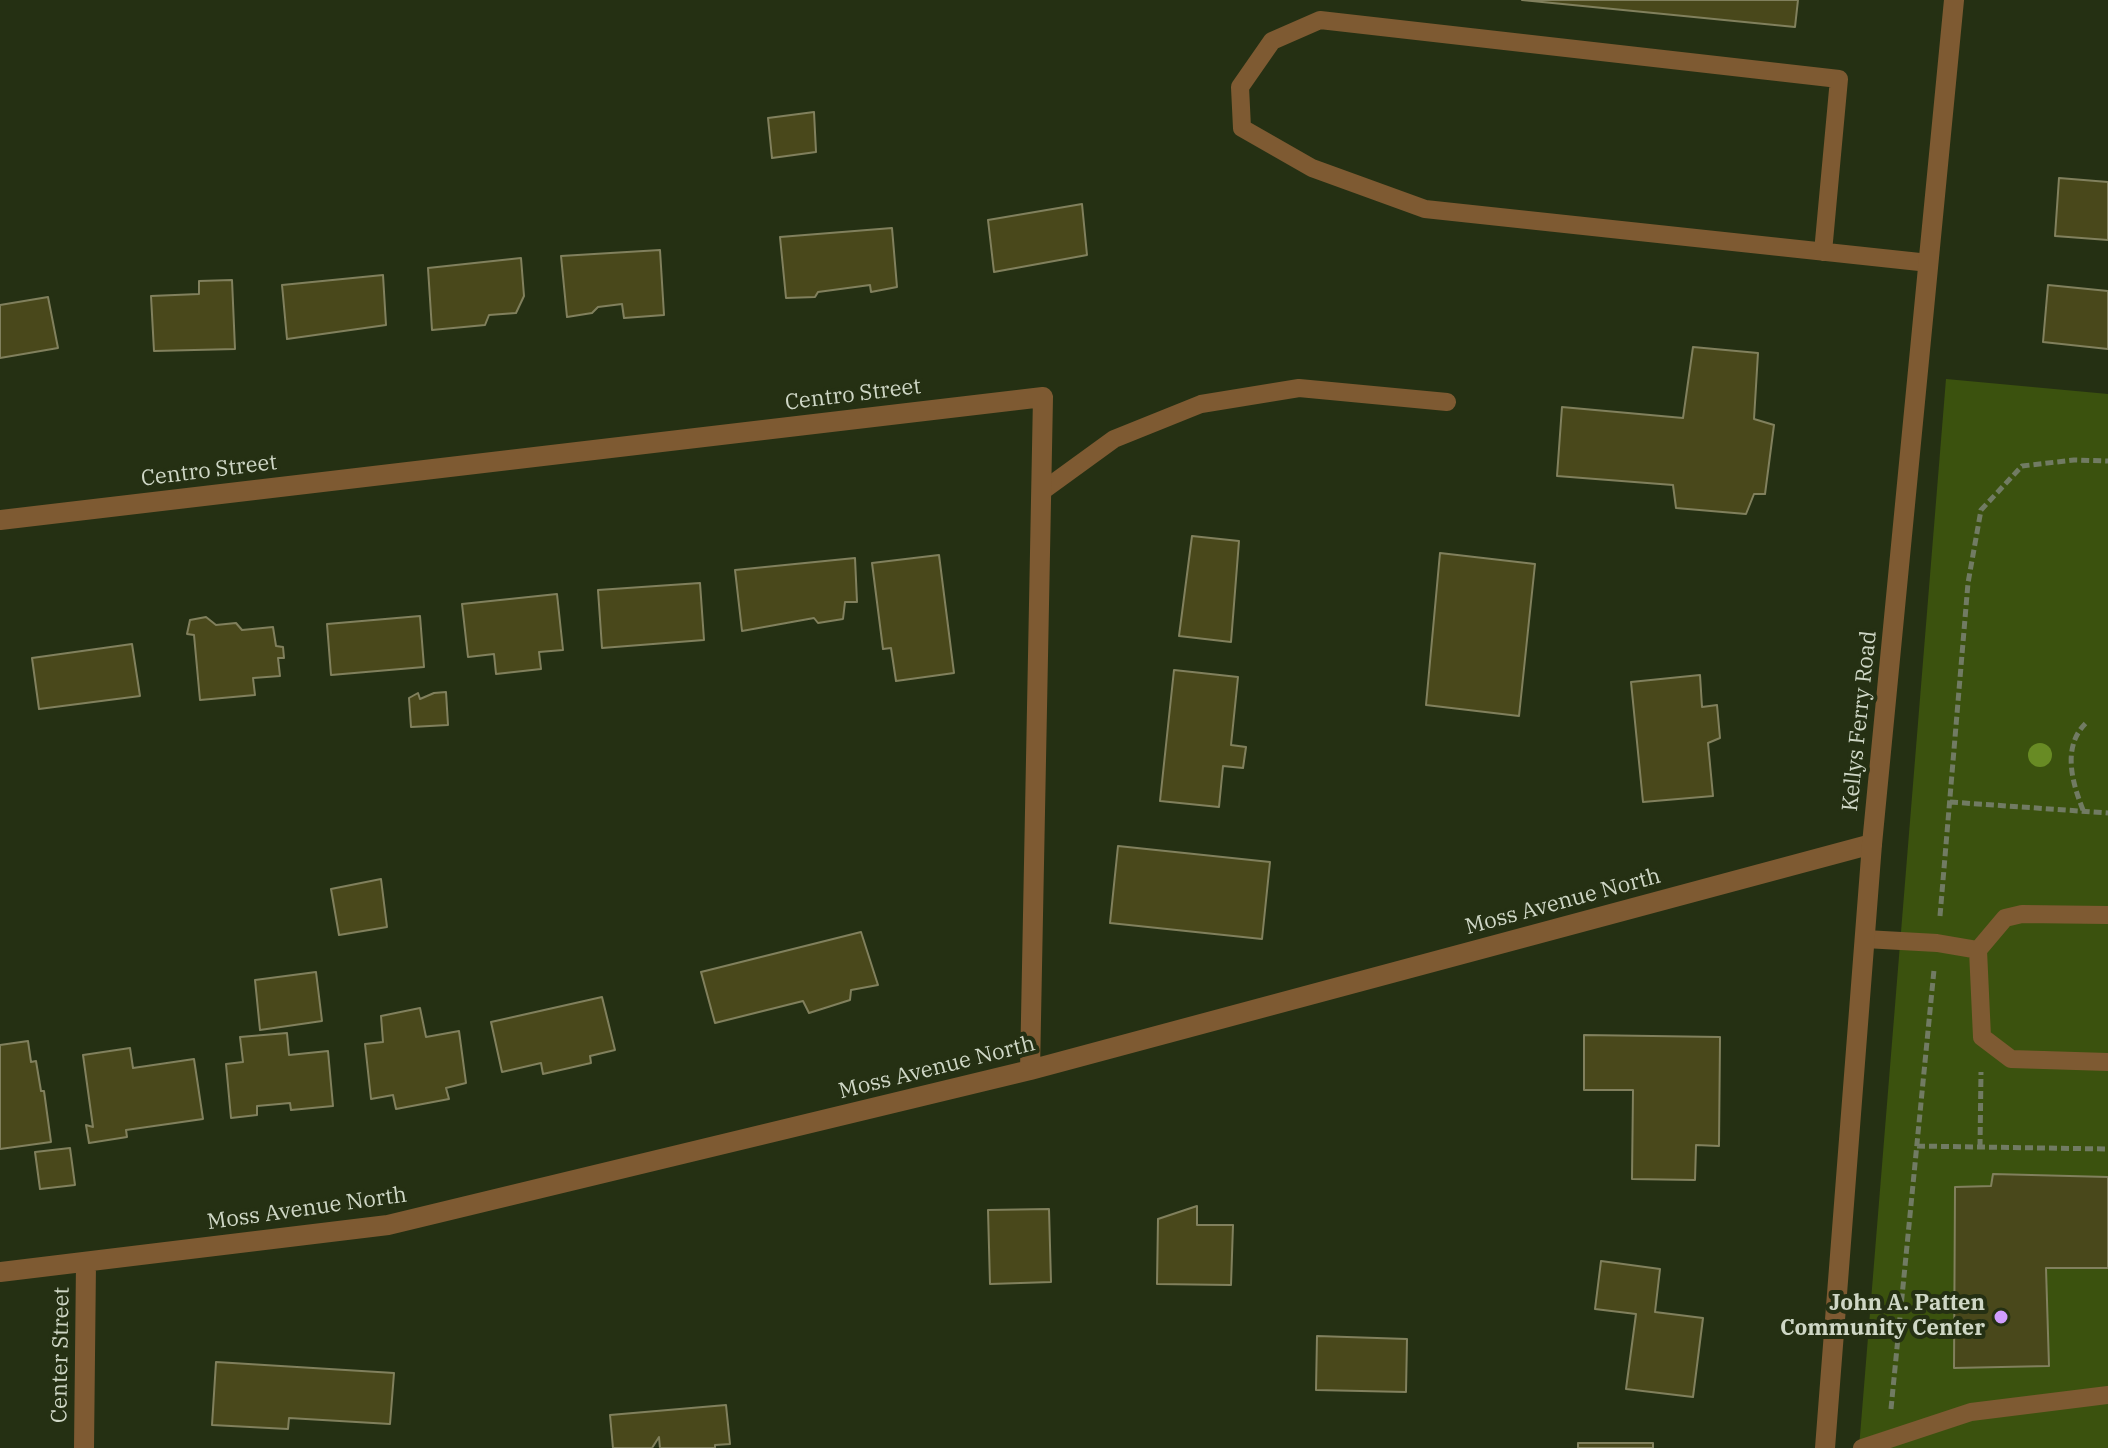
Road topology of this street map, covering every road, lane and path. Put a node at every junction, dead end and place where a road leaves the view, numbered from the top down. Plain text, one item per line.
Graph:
1 (1954, 0) edge
2 (1823, 252) junction
3 (1929, 263) junction
4 (1447, 402) dead end
5 (2108, 461) edge
6 (1041, 492) junction
7 (0, 520) edge
8 (2088, 721) dead end
9 (1950, 802) junction
10 (2083, 810) junction
11 (2108, 813) edge
12 (1872, 844) junction
13 (2108, 915) edge
14 (1865, 939) junction
15 (1937, 943) junction
16 (1978, 950) junction
17 (1982, 1037) junction
18 (2108, 1062) edge
19 (1030, 1070) junction
20 (1917, 1146) junction
21 (1980, 1147) junction
22 (2108, 1149) edge
23 (86, 1263) junction
24 (0, 1272) edge
25 (2108, 1395) edge
26 (1889, 1439) junction
27 (84, 1448) edge
28 (1825, 1448) edge
29 (1862, 1448) edge

1 - 3 street, Kellys Ferry Road
2 - 2 lane
2 - 3 lane
3 - 12 street, Kellys Ferry Road
4 - 6 lane
5 - 9 path
6 - 7 street, Centro Street
6 - 19 street, Centro Street
8 - 10 path
9 - 10 path
9 - 15 path
10 - 11 path
12 - 14 street, Kellys Ferry Road
12 - 19 street, Moss Avenue North
13 - 16 lane
14 - 15 lane
14 - 28 street, Kellys Ferry Road
15 - 16 lane
15 - 20 path
16 - 17 lane
17 - 18 lane
17 - 21 path
19 - 23 street, Moss Avenue North
20 - 21 path
20 - 26 path
21 - 22 path
23 - 24 street, Moss Avenue North
23 - 27 street, Center Street
25 - 26 lane
26 - 29 lane

